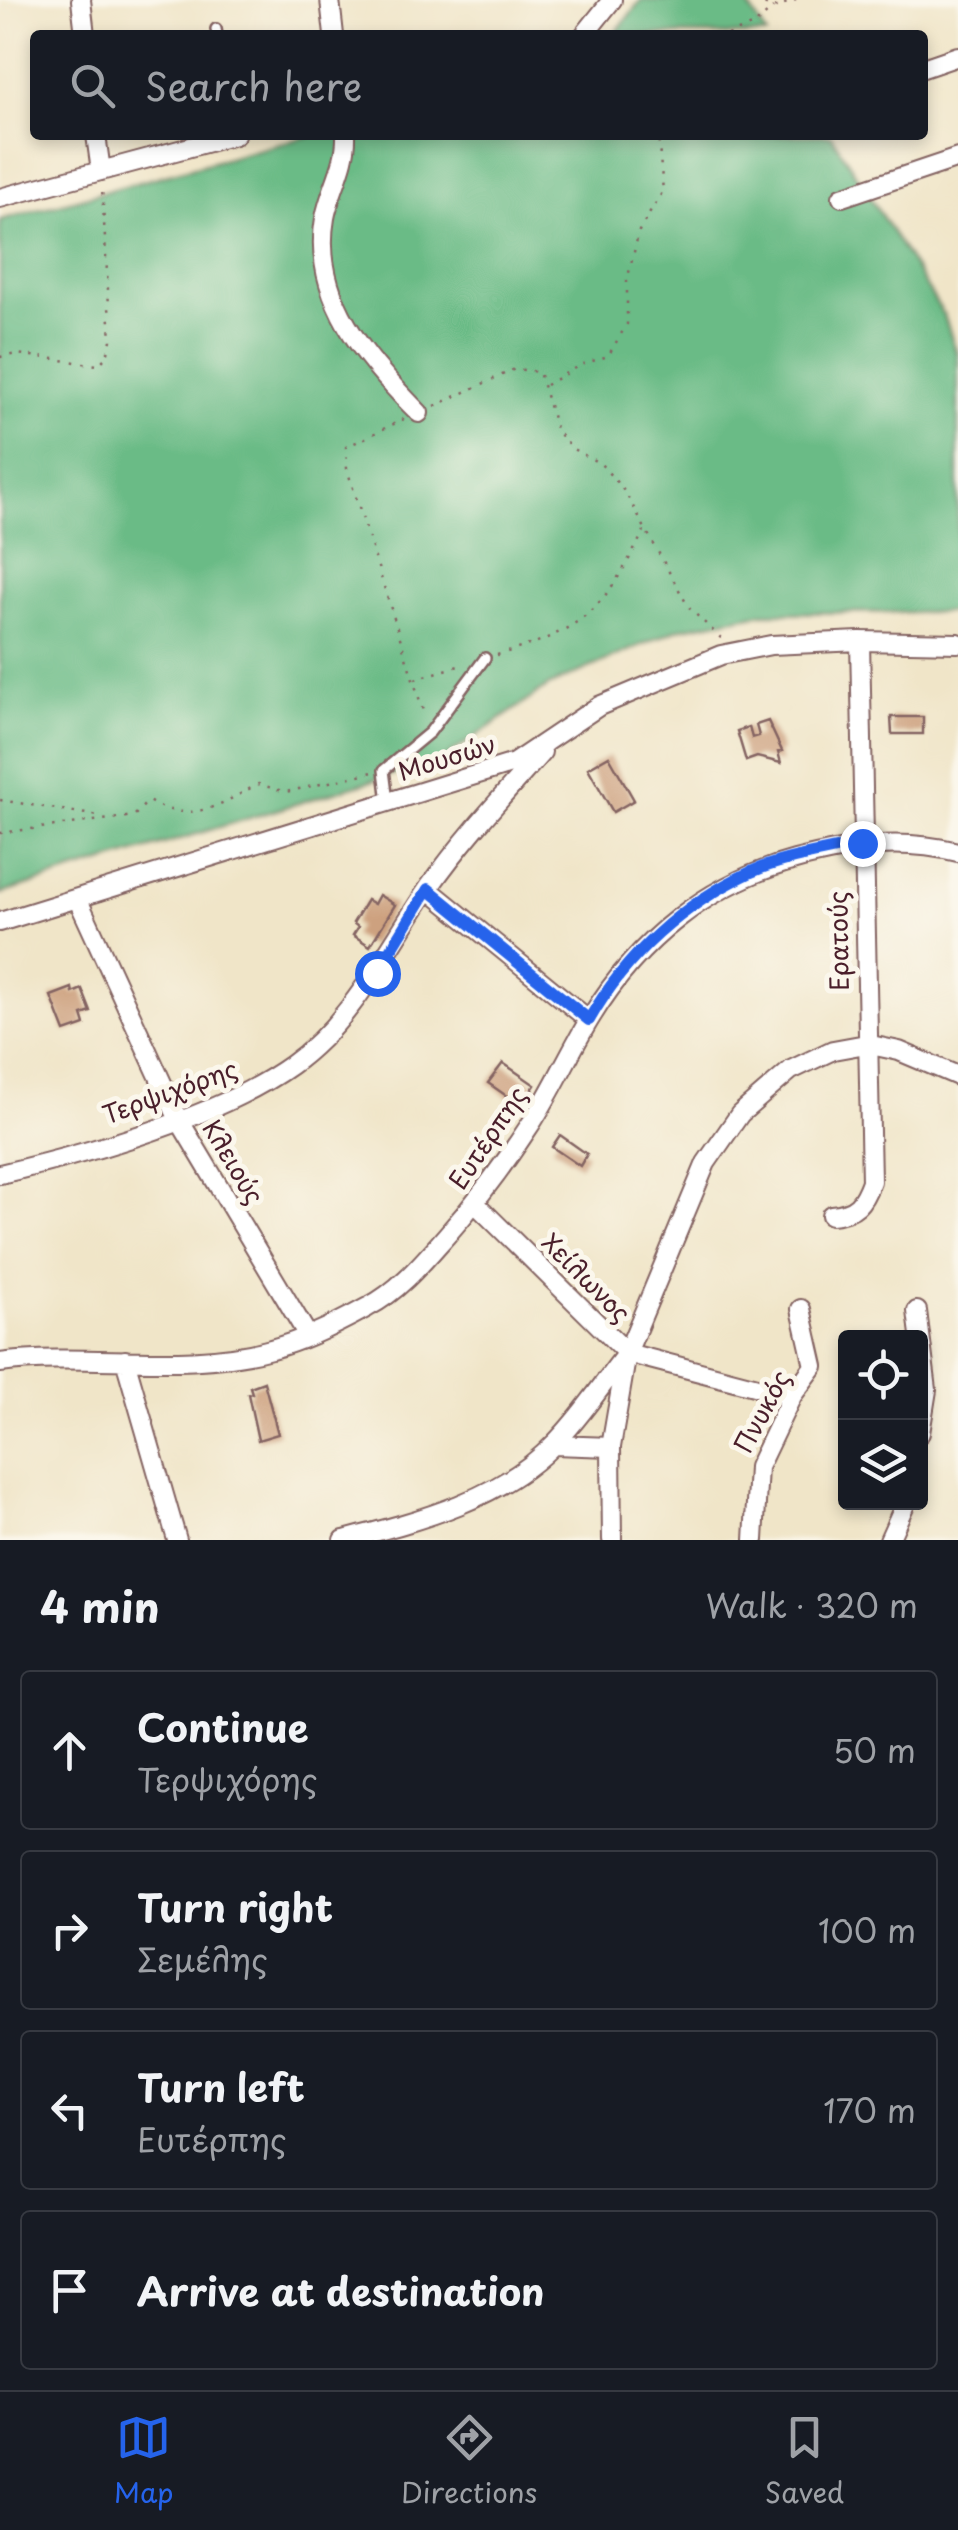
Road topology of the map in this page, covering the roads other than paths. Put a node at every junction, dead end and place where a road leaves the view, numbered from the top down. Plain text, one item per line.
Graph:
1 (81, 0) edge
2 (330, 0) edge
3 (612, 0) edge
4 (84, 30) edge
5 (333, 30) edge
6 (588, 30) edge
7 (958, 56) edge
8 (928, 66) edge
9 (97, 140) edge
10 (215, 140) edge
11 (345, 140) edge
12 (958, 158) edge
13 (101, 171) junction
14 (842, 197) dead end
15 (0, 198) edge
16 (419, 414) road end
17 (860, 640) junction
18 (958, 643) edge
19 (485, 658) road end
20 (518, 769) junction
21 (388, 802) junction
22 (862, 843) junction
23 (958, 852) edge
24 (428, 889) junction
25 (78, 900) junction
26 (0, 922) edge
27 (589, 1020) junction
28 (866, 1044) junction
29 (958, 1076) edge
30 (179, 1120) junction
31 (0, 1174) edge
32 (475, 1203) junction
33 (831, 1215) dead end
34 (801, 1309) dead end
35 (918, 1311) dead end
36 (308, 1334) junction
37 (627, 1353) junction
38 (125, 1360) junction
39 (0, 1364) edge
40 (792, 1396) junction
41 (922, 1420) edge
42 (554, 1445) junction
43 (611, 1448) junction
44 (902, 1510) edge
45 (177, 1540) edge
46 (344, 1540) edge
47 (612, 1540) edge
48 (754, 1540) edge
49 (889, 1540) edge

1 - 4 street
2 - 5 street
3 - 6 street
7 - 8 street
9 - 13 street
10 - 13 street
11 - 16 street
12 - 14 street
13 - 15 street
17 - 18 street
17 - 20 street, Τερψιχόρης
17 - 22 street, Ερατούς
19 - 21 lane
20 - 21 street, Μουσών
20 - 24 street, Τερψιχόρης
21 - 25 street, Μουσών
22 - 23 street, Ευτέρπης
22 - 27 street, Ευτέρπης
22 - 28 street, Ερατούς
24 - 27 street
24 - 30 street, Τερψιχόρης
25 - 26 street, Μουσών
25 - 30 street, Κλειούς
27 - 32 street, Ευτέρπης
28 - 29 street
28 - 33 street, Ερατούς
28 - 37 street
30 - 31 street, Τερψιχόρης
30 - 36 street, Κλειούς
32 - 36 street, Ευτέρπης
32 - 37 street, Χείλωνος
34 - 40 street, Πνυκός
35 - 41 street
36 - 38 street, Ευτέρπης
37 - 40 street, Χείλωνος
37 - 42 street
37 - 43 street
38 - 39 street, Ευτέρπης
38 - 45 street
40 - 48 street, Πνυκός
42 - 43 street
42 - 46 street
43 - 47 street
44 - 49 street

